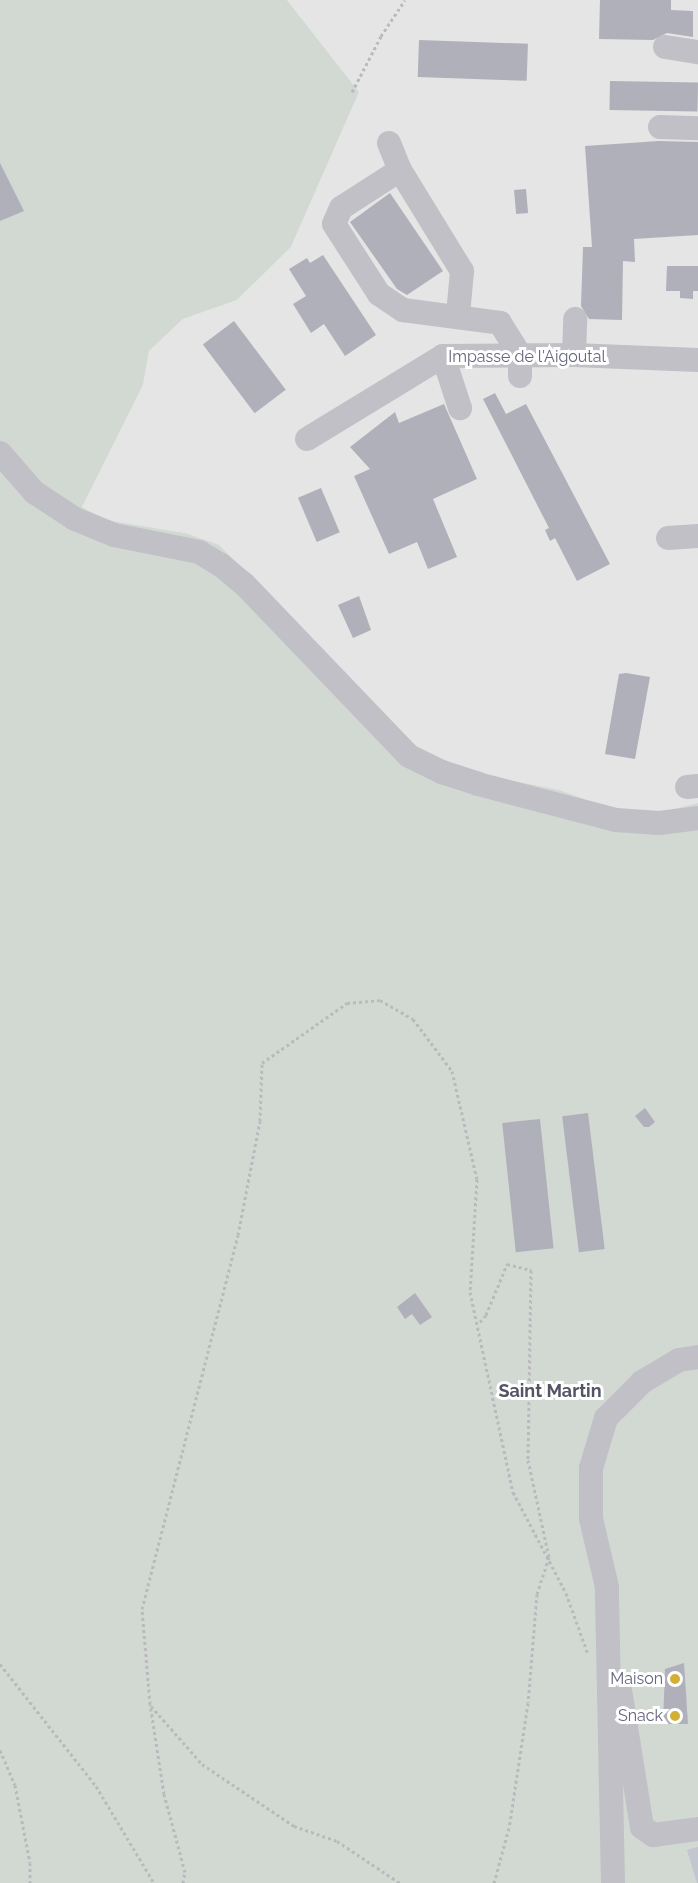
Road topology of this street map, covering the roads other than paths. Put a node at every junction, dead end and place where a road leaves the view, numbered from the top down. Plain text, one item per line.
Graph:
1 (665, 47) dead end
2 (698, 52) edge
3 (660, 127) dead end
4 (698, 128) edge
5 (388, 143) dead end
6 (400, 170) junction
7 (458, 315) junction
8 (575, 319) dead end
9 (574, 355) junction
10 (443, 356) junction
11 (698, 360) edge
12 (520, 365) junction
13 (460, 408) dead end
14 (307, 440) dead end
15 (0, 453) edge
16 (698, 536) edge
17 (668, 538) dead end
18 (698, 818) edge
19 (698, 1357) edge
20 (608, 1662) junction
21 (698, 1829) edge
22 (613, 1883) edge

1 - 2 street
3 - 4 street
5 - 6 street
6 - 7 street
6 - 7 street
7 - 12 street
8 - 9 street
9 - 11 street, Impasse de l'Aigoutal
9 - 12 street, Impasse de l'Aigoutal
10 - 12 street, Impasse de l'Aigoutal
10 - 13 street
10 - 14 street, Impasse de l'Aigoutal
15 - 18 street
16 - 17 street
19 - 20 street
20 - 21 street
20 - 22 street

